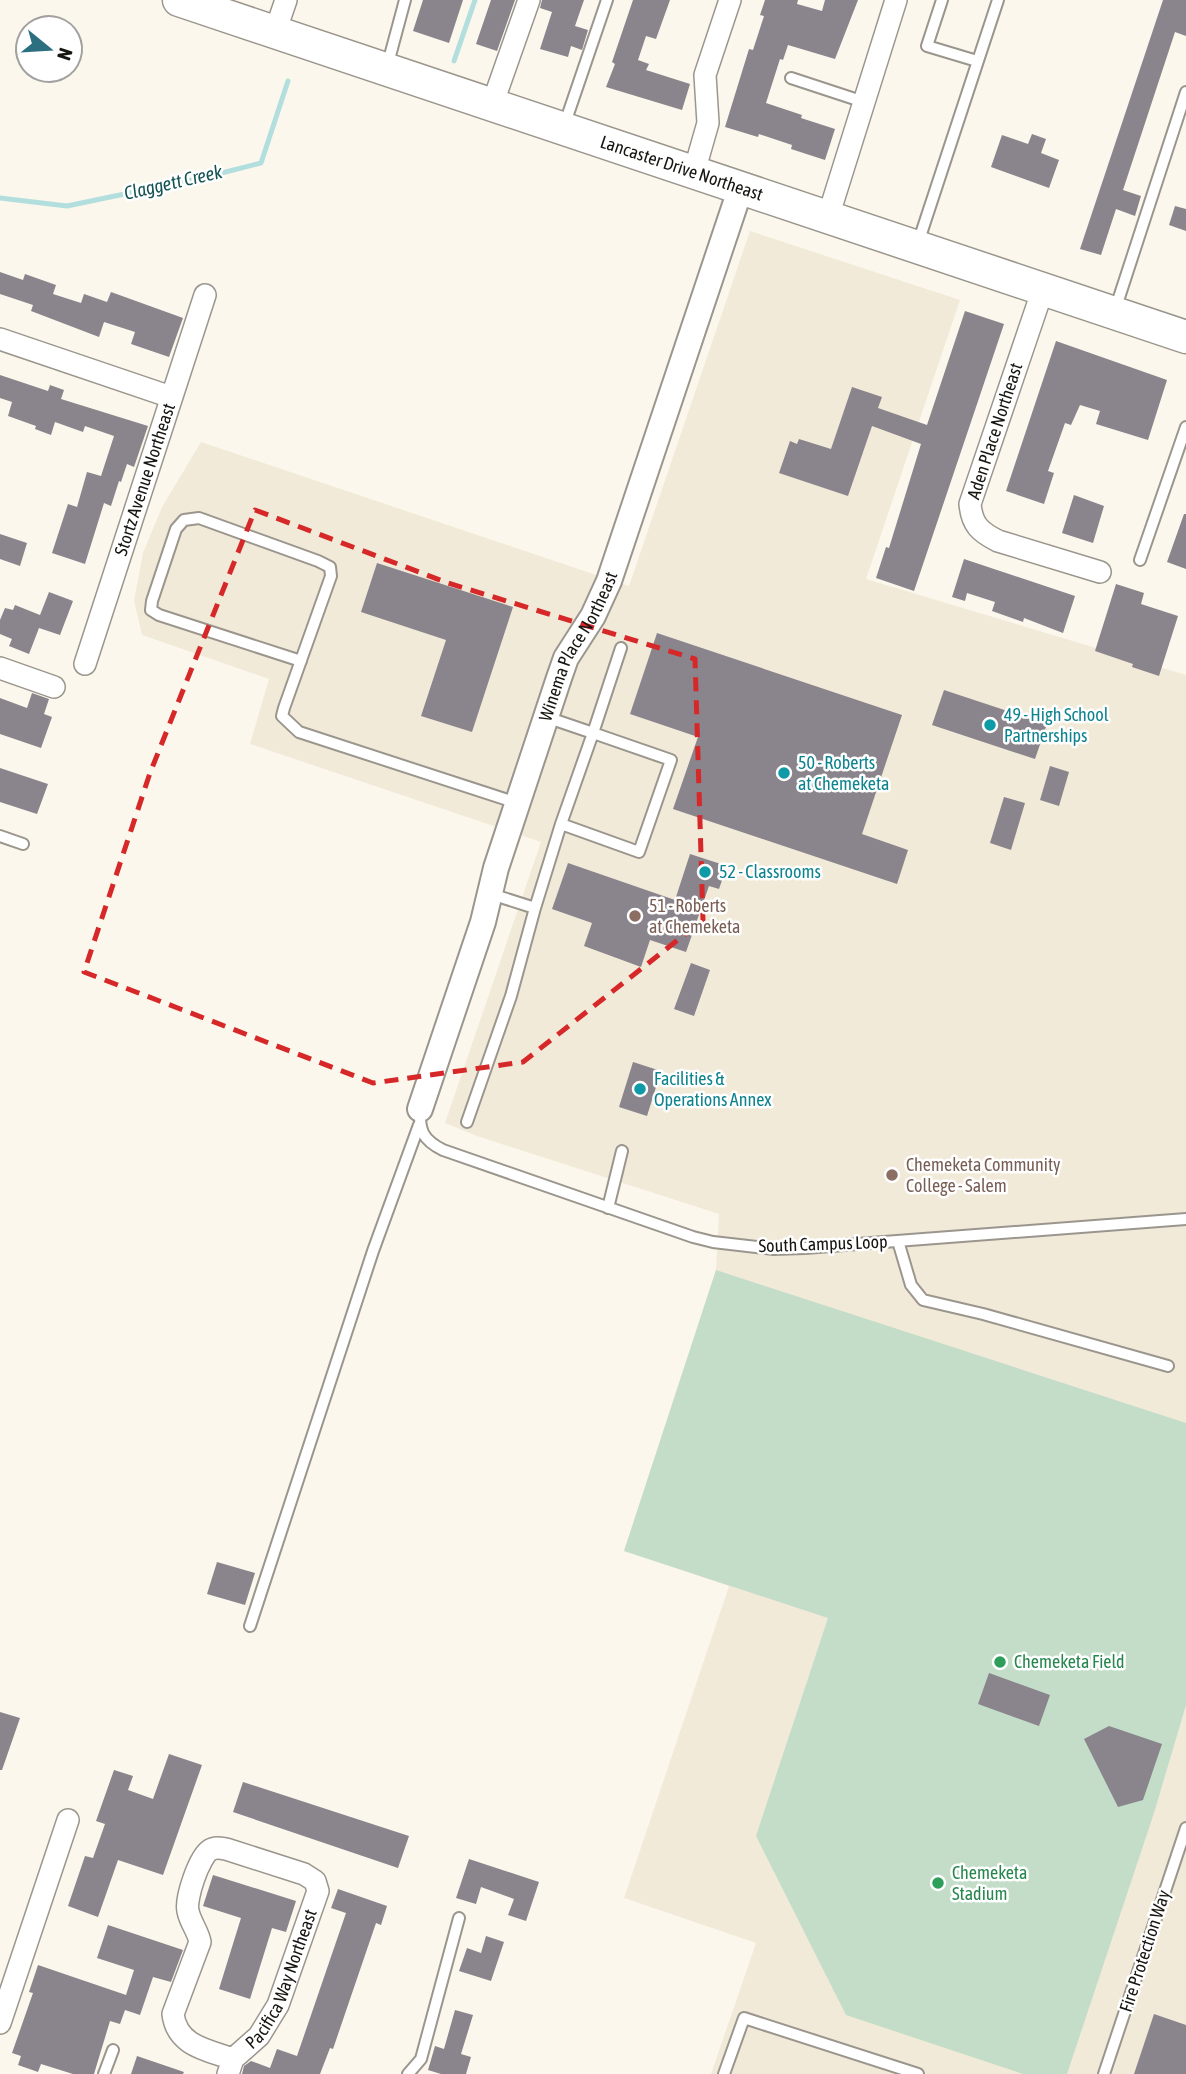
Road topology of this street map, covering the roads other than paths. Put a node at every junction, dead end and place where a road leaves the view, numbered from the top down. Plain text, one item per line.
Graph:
1 (179, 0) edge
2 (286, 0) edge
3 (405, 0) edge
4 (529, 0) edge
5 (607, 0) edge
6 (730, 0) edge
7 (896, 0) edge
8 (942, 0) edge
9 (998, 0) edge
10 (275, 32) junction
11 (977, 61) junction
12 (387, 70) junction
13 (791, 78) dead end
14 (1186, 92) edge
15 (864, 102) junction
16 (492, 105) junction
17 (563, 129) junction
18 (694, 172) junction
19 (741, 187) junction
20 (828, 217) junction
21 (917, 247) junction
22 (1043, 289) junction
23 (205, 295) dead end
24 (1114, 312) junction
25 (1186, 337) edge
26 (0, 339) edge
27 (171, 397) junction
28 (1186, 428) edge
29 (1140, 560) dead end
30 (1100, 572) dead end
31 (621, 648) dead end
32 (301, 661) junction
33 (85, 664) dead end
34 (0, 668) edge
35 (54, 687) dead end
36 (546, 717) junction
37 (593, 733) junction
38 (517, 803) junction
39 (561, 824) junction
40 (0, 836) edge
41 (23, 844) dead end
42 (491, 894) junction
43 (535, 908) junction
44 (420, 1117) junction
45 (467, 1122) dead end
46 (622, 1151) dead end
47 (608, 1208) junction
48 (1186, 1219) edge
49 (898, 1241) junction
50 (1168, 1366) dead end
51 (250, 1626) dead end
52 (68, 1819) dead end
53 (1186, 1828) edge
54 (459, 1918) dead end
55 (0, 2023) edge
56 (113, 2050) dead end
57 (880, 2062) junction
58 (230, 2066) edge
59 (104, 2074) edge
60 (408, 2074) edge
61 (724, 2074) edge
62 (876, 2074) edge
63 (918, 2074) edge
64 (1104, 2074) edge

1 - 10 main road, Lancaster Drive Northeast
2 - 10 street
3 - 12 lane
4 - 16 street
5 - 17 lane
6 - 18 street
7 - 15 street
8 - 11 lane
9 - 11 lane
10 - 12 main road, Lancaster Drive Northeast
11 - 21 lane
12 - 16 main road, Lancaster Drive Northeast
13 - 15 lane
14 - 24 lane
15 - 20 street
16 - 17 main road, Lancaster Drive Northeast
17 - 18 main road, Lancaster Drive Northeast
18 - 19 main road, Lancaster Drive Northeast
19 - 20 main road, Lancaster Drive Northeast
19 - 36 street, Winema Place Northeast
20 - 21 main road, Lancaster Drive Northeast
21 - 22 main road, Lancaster Drive Northeast
22 - 24 main road, Lancaster Drive Northeast
22 - 30 street, Aden Place Northeast
23 - 27 street, Stortz Avenue Northeast
24 - 25 main road, Lancaster Drive Northeast
26 - 27 street
27 - 33 street, Stortz Avenue Northeast
28 - 29 lane
31 - 37 lane
32 - 32 lane
32 - 38 lane
34 - 35 street
36 - 37 lane
36 - 38 street, Winema Place Northeast
37 - 39 lane
37 - 39 lane
38 - 42 street, Winema Place Northeast
39 - 43 lane
40 - 41 lane
42 - 43 lane
42 - 44 street, Winema Place Northeast
43 - 45 lane
44 - 47 lane, South Campus Loop
44 - 51 lane
46 - 47 lane
47 - 49 lane, South Campus Loop
48 - 49 lane, South Campus Loop
49 - 50 lane
52 - 55 street
53 - 64 lane, Fire Protection Way
54 - 60 lane
56 - 59 lane
57 - 61 lane
57 - 62 lane
57 - 63 lane
58 - 58 street, Pacifica Way Northeast

